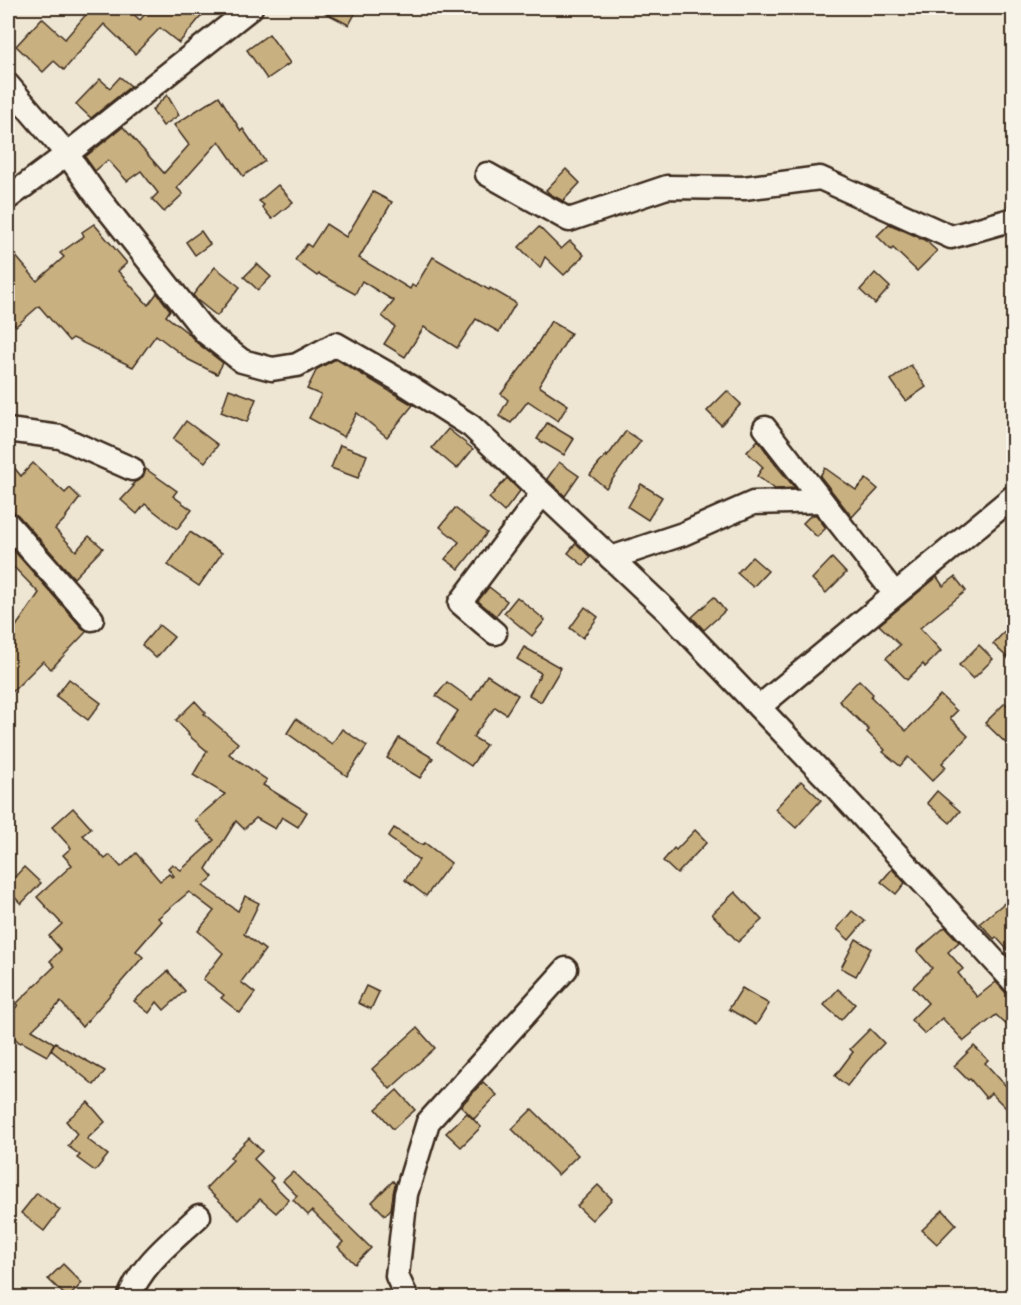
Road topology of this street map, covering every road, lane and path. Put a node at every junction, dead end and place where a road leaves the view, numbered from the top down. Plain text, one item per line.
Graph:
1 (251, 8) edge
2 (8, 85) edge
3 (67, 154) junction
4 (487, 174) dead end
5 (8, 198) edge
6 (1014, 219) edge
7 (765, 428) dead end
8 (8, 430) edge
9 (132, 469) dead end
10 (542, 494) junction
11 (1014, 496) edge
12 (822, 501) junction
13 (8, 524) edge
14 (611, 558) junction
15 (895, 594) junction
16 (92, 619) dead end
17 (495, 633) dead end
18 (759, 707) junction
19 (566, 969) dead end
20 (1011, 973) edge
21 (199, 1216) dead end
22 (129, 1298) edge
23 (407, 1298) edge

1 - 3 street
2 - 3 street
3 - 5 street
3 - 10 street
4 - 6 street
7 - 12 street
8 - 9 street
10 - 14 street
10 - 17 street
11 - 15 street
12 - 14 street
12 - 15 street
13 - 16 street
14 - 18 street
15 - 18 street
18 - 20 street
19 - 23 street
21 - 22 street

